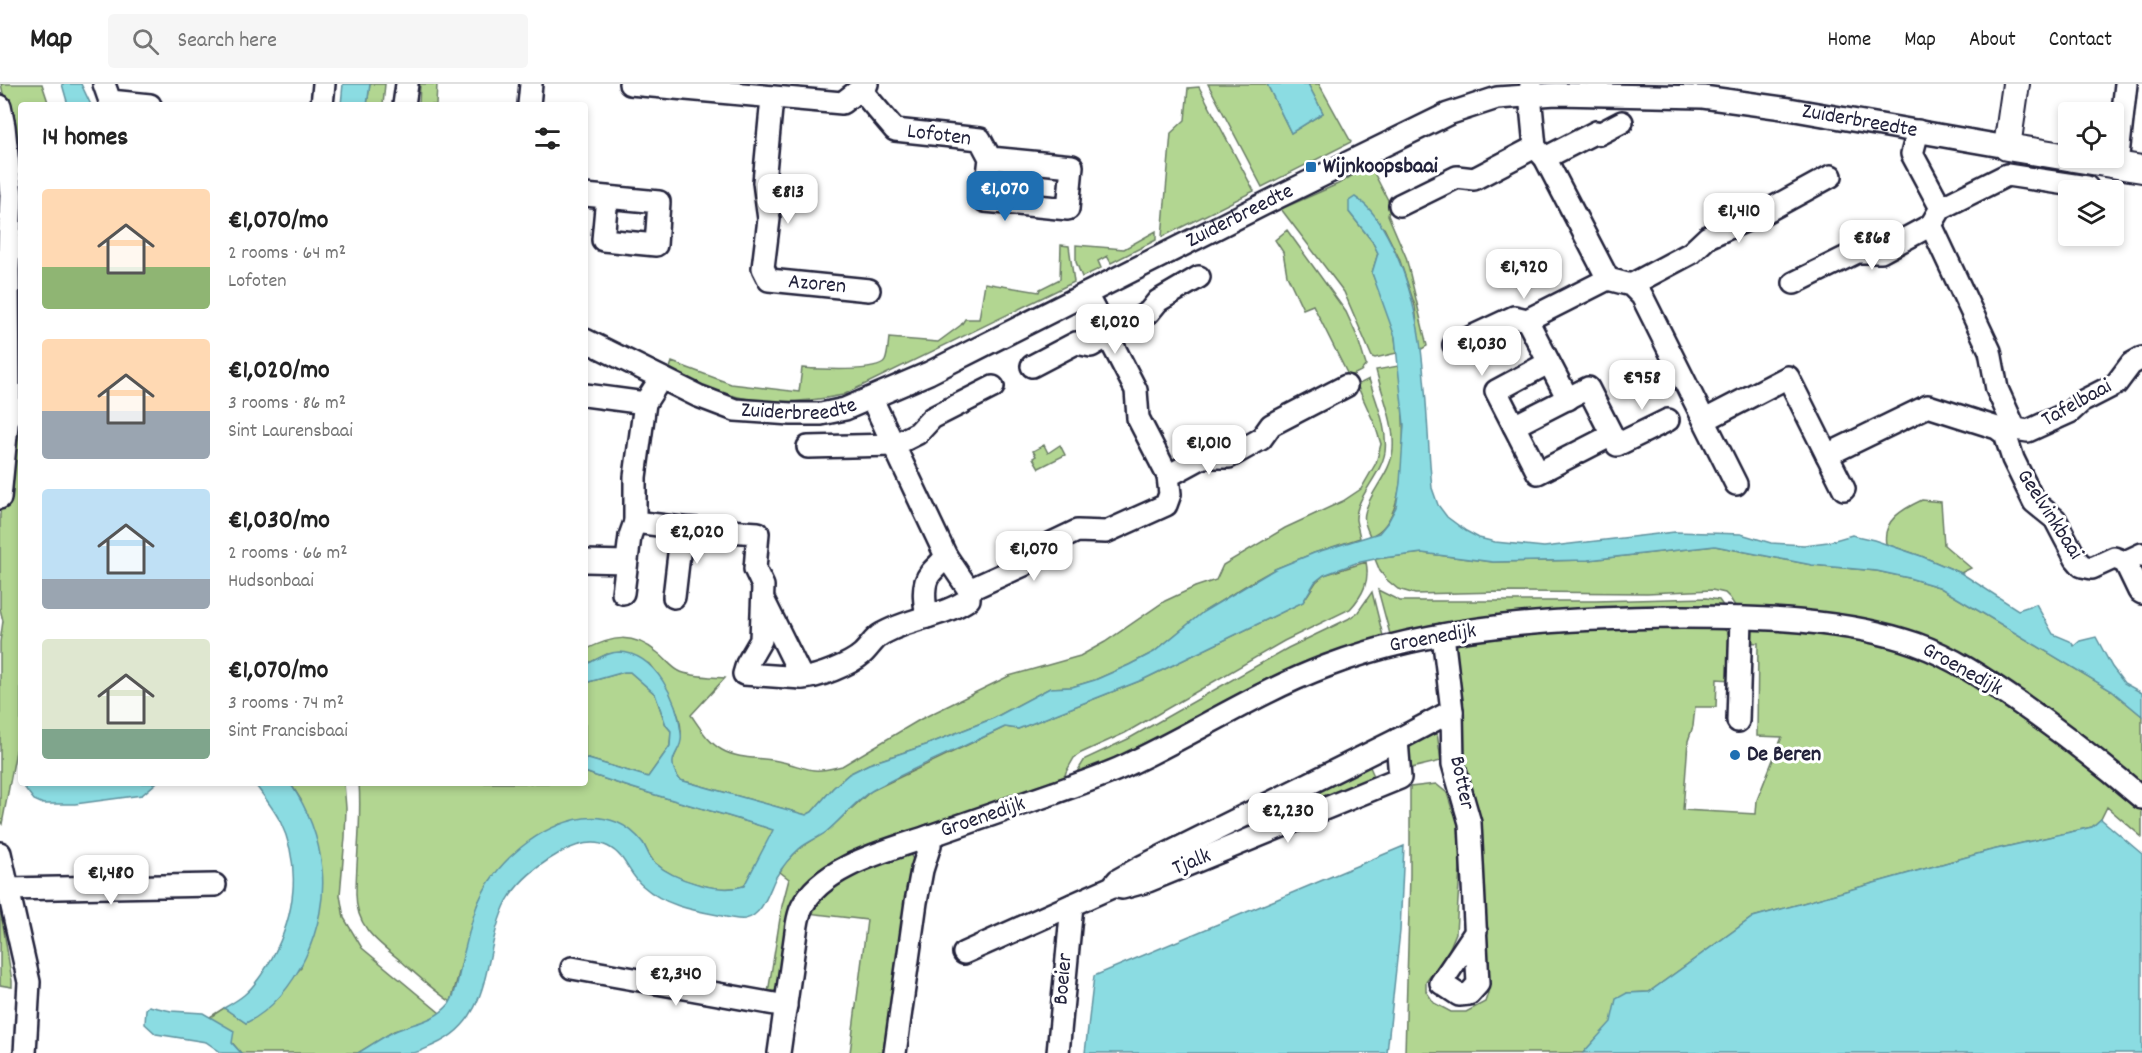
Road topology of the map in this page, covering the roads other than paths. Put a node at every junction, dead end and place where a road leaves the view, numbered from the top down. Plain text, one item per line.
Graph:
1 (104, 84) edge
2 (324, 84) edge
3 (407, 84) edge
4 (531, 84) edge
5 (630, 84) edge
6 (2016, 84) edge
7 (2126, 84) edge
8 (678, 86) edge
9 (863, 87) edge
10 (1530, 90) edge
11 (772, 98) junction
12 (120, 102) edge
13 (322, 102) edge
14 (404, 102) edge
15 (529, 102) edge
16 (2124, 102) edge
17 (0, 106) edge
18 (1622, 122) dead end
19 (1918, 131) junction
20 (2007, 147) junction
21 (1540, 153) junction
22 (2058, 155) edge
23 (990, 158) dead end
24 (2124, 165) edge
25 (2142, 169) edge
26 (1831, 176) dead end
27 (2058, 183) edge
28 (588, 195) edge
29 (607, 197) dead end
30 (1400, 205) dead end
31 (1936, 217) junction
32 (4, 270) edge
33 (1199, 278) dead end
34 (1608, 279) junction
35 (1794, 283) dead end
36 (1631, 285) junction
37 (870, 290) dead end
38 (1086, 294) junction
39 (1527, 320) junction
40 (1108, 336) junction
41 (588, 342) edge
42 (1454, 345) dead end
43 (2142, 358) edge
44 (1548, 363) junction
45 (1032, 366) dead end
46 (661, 378) junction
47 (1346, 386) dead end
48 (993, 387) dead end
49 (588, 395) edge
50 (872, 399) junction
51 (1568, 399) junction
52 (645, 403) junction
53 (1668, 420) dead end
54 (1705, 420) junction
55 (1514, 426) junction
56 (2010, 432) junction
57 (1612, 435) junction
58 (894, 445) junction
59 (808, 447) dead end
60 (1827, 455) junction
61 (1168, 476) junction
62 (1736, 484) dead end
63 (1844, 489) dead end
64 (0, 498) edge
65 (635, 522) junction
66 (682, 528) junction
67 (946, 556) junction
68 (2133, 558) edge
69 (588, 561) edge
70 (626, 562) junction
71 (969, 590) junction
72 (623, 593) dead end
73 (2142, 593) edge
74 (674, 597) dead end
75 (763, 599) junction
76 (927, 617) junction
77 (1741, 618) junction
78 (1443, 635) junction
79 (802, 678) junction
80 (1452, 711) junction
81 (1738, 721) dead end
82 (1397, 740) junction
83 (2142, 798) edge
84 (1259, 809) junction
85 (1270, 831) junction
86 (930, 836) junction
87 (0, 853) edge
88 (215, 885) dead end
89 (1112, 887) junction
90 (7, 889) junction
91 (1072, 905) junction
92 (1476, 931) dead end
93 (964, 953) dead end
94 (572, 968) dead end
95 (786, 1006) junction
96 (25, 1053) edge
97 (779, 1053) edge
98 (896, 1053) edge
99 (1058, 1053) edge

1 - 12 street
2 - 13 street
3 - 14 street
4 - 15 street
5 - 8 street
6 - 20 street
7 - 16 street
8 - 11 street
9 - 11 street
9 - 23 street, Lofoten
10 - 19 street, Zuiderbreedte
10 - 21 street
10 - 38 street, Zuiderbreedte
11 - 37 street, Azoren
17 - 32 street
18 - 21 street
19 - 20 street, Zuiderbreedte
19 - 31 street, Geelvinkbaai
20 - 22 street, Zuiderbreedte
21 - 30 street
21 - 34 street
24 - 25 street, Zuiderbreedte
26 - 36 street
27 - 31 street
28 - 29 street
31 - 35 street
31 - 56 street, Geelvinkbaai
32 - 64 street
33 - 40 street
34 - 36 street
34 - 39 street
36 - 54 street
38 - 40 street
38 - 50 street, Zuiderbreedte
39 - 42 street
39 - 44 street
40 - 45 street
40 - 61 street
41 - 46 street, Zuiderbreedte
43 - 56 street, Tafelbaai
44 - 51 street
44 - 55 street
46 - 50 street, Zuiderbreedte
46 - 52 street
47 - 61 street
48 - 58 street
49 - 52 street
50 - 58 street
51 - 55 street
51 - 57 street
52 - 65 street
53 - 57 street
54 - 60 street
54 - 62 street
55 - 57 street
56 - 60 street
56 - 68 street, Geelvinkbaai
58 - 59 street
58 - 67 street
60 - 63 street
61 - 71 street
65 - 66 street
65 - 70 street
66 - 74 street
66 - 75 street
67 - 71 street
67 - 76 street
68 - 73 street
69 - 70 street
70 - 72 street
71 - 76 street
75 - 79 street
75 - 79 street
76 - 79 street
77 - 78 street, Groenedijk
77 - 81 street
77 - 83 street, Groenedijk
78 - 80 street, Botter
78 - 86 street, Groenedijk
80 - 82 street, Tjalk
80 - 92 street, Botter
82 - 84 street, Tjalk
82 - 85 street, Tjalk
84 - 85 street
84 - 89 street, Tjalk
85 - 89 street, Tjalk
86 - 95 street
86 - 98 street, Groenedijk
87 - 90 street
88 - 90 street
89 - 91 street, Tjalk
90 - 96 street
91 - 93 street, Tjalk
91 - 99 street, Boeier
94 - 95 street
95 - 97 street

